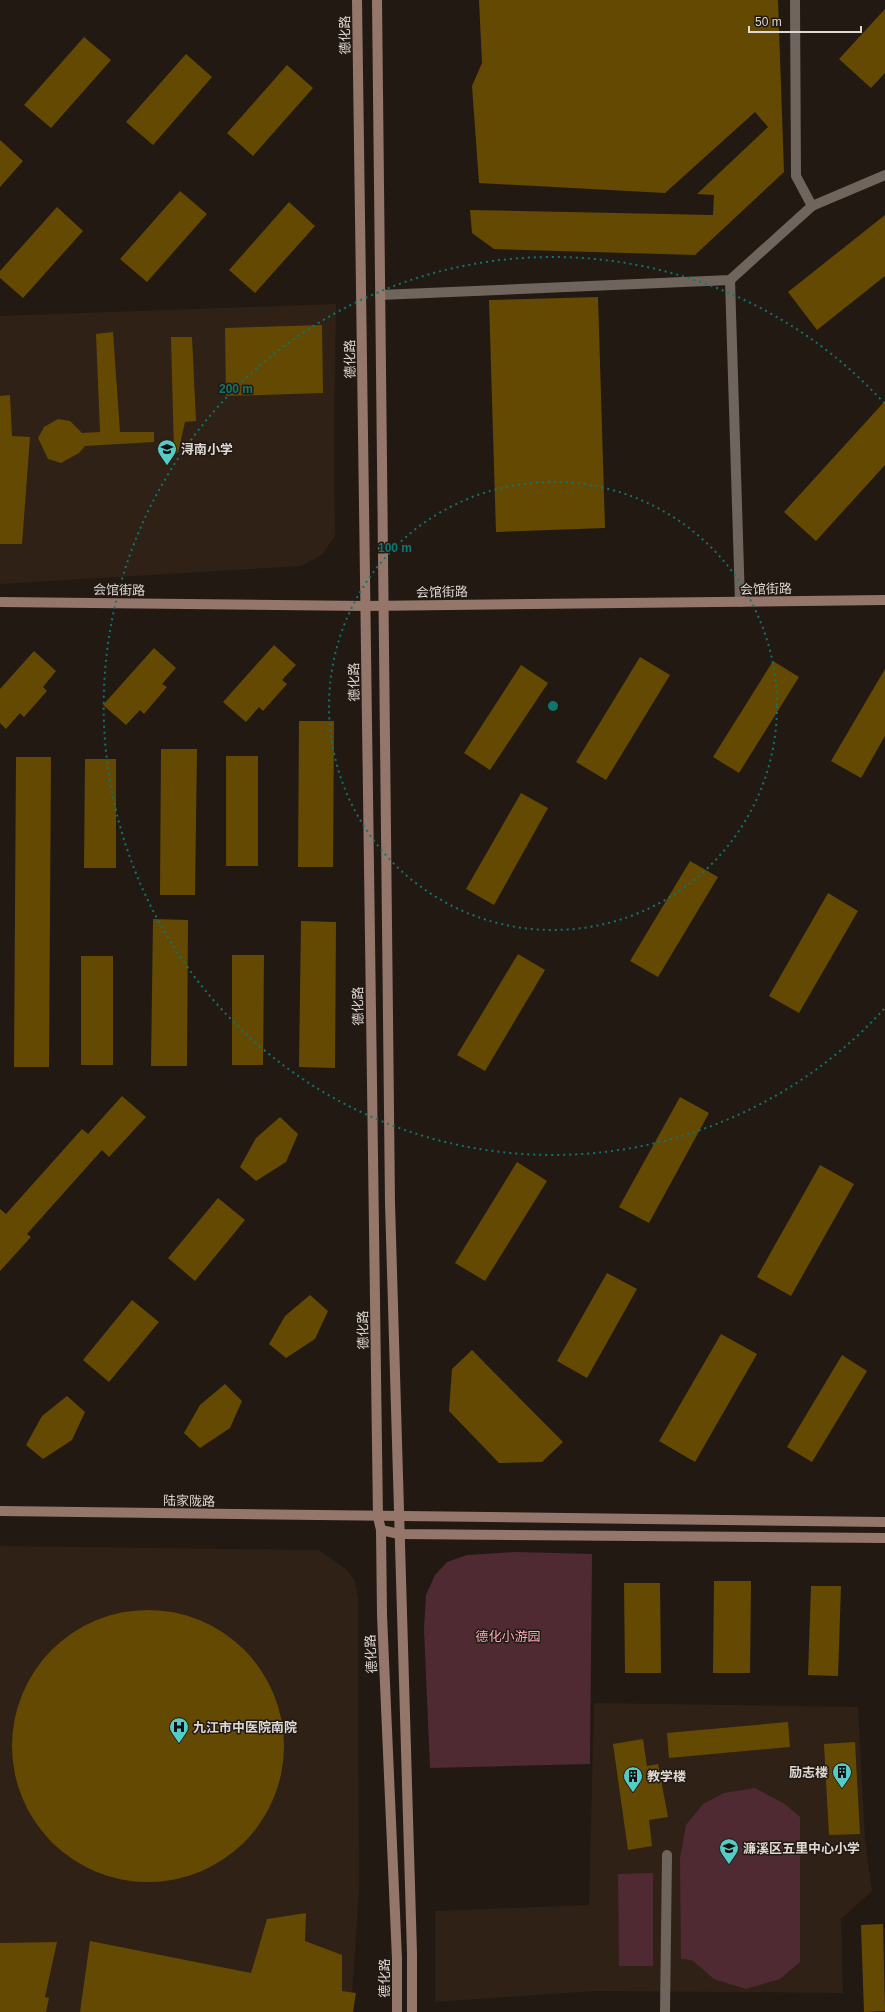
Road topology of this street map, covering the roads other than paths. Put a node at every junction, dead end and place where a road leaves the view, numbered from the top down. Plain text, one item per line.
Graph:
1 (357, 0) edge
2 (376, 0) edge
3 (795, 0) edge
4 (885, 175) edge
5 (812, 206) junction
6 (730, 280) junction
7 (380, 295) junction
8 (885, 600) edge
9 (0, 602) edge
10 (740, 602) junction
11 (366, 606) junction
12 (383, 606) junction
13 (0, 1511) edge
14 (378, 1517) junction
15 (399, 1517) junction
16 (885, 1522) edge
17 (381, 1530) junction
18 (400, 1534) junction
19 (885, 1538) edge
20 (667, 1855) dead end
21 (397, 2012) edge
22 (412, 2012) edge
23 (665, 2012) edge

1 - 11 main road, 德化路
2 - 7 main road
3 - 5 street
4 - 5 street
5 - 6 street
6 - 7 street
6 - 10 street
7 - 12 main road
8 - 10 main road, 会馆街路
9 - 11 main road, 会馆街路
10 - 12 main road, 会馆街路
11 - 12 main road, 会馆街路
11 - 14 main road, 德化路
12 - 15 main road
13 - 14 main road, 陆家陇路
14 - 15 main road, 陆家陇路
14 - 17 main road, 德化路
15 - 16 main road, 陆家陇路
15 - 18 main road
17 - 18 main road
17 - 21 main road, 德化路
18 - 19 main road
18 - 22 main road
20 - 23 street

